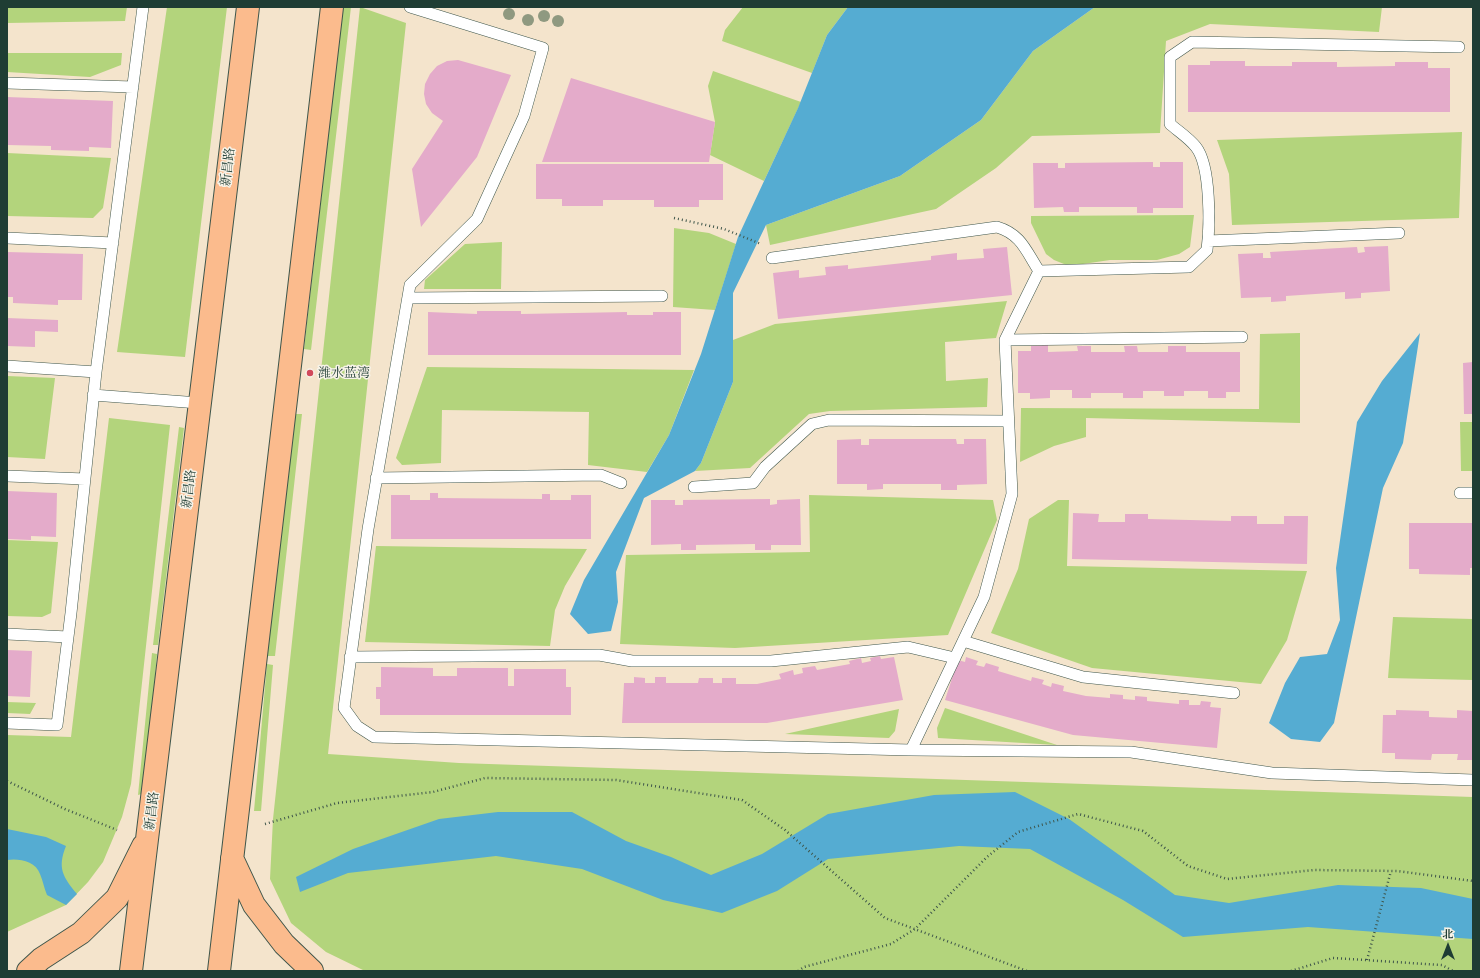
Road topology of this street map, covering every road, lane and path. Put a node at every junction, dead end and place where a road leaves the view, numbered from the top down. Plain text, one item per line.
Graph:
1 (143, 7) edge
2 (248, 7) edge
3 (332, 7) edge
4 (410, 7) edge
5 (1459, 47) dead end
6 (7, 83) edge
7 (133, 87) junction
8 (674, 218) dead end
9 (1399, 233) dead end
10 (7, 238) edge
11 (1208, 241) junction
12 (113, 243) junction
13 (765, 246) dead end
14 (772, 258) dead end
15 (1039, 271) junction
16 (662, 296) dead end
17 (408, 298) junction
18 (1242, 337) dead end
19 (1005, 340) junction
20 (7, 366) edge
21 (96, 372) junction
22 (93, 395) junction
23 (199, 403) junction
24 (1008, 421) junction
25 (7, 476) edge
26 (376, 478) junction
27 (85, 479) junction
28 (621, 483) dead end
29 (694, 487) dead end
30 (1460, 493) dead end
31 (1473, 493) edge
32 (7, 634) edge
33 (68, 637) junction
34 (962, 641) junction
35 (350, 657) junction
36 (954, 658) junction
37 (1234, 692) dead end
38 (7, 723) edge
39 (911, 750) junction
40 (1473, 780) edge
41 (7, 781) edge
42 (265, 824) dead end
43 (117, 830) dead end
44 (149, 832) junction
45 (231, 857) junction
46 (1391, 871) junction
47 (1473, 881) edge
48 (915, 929) junction
49 (1367, 960) junction
50 (28, 971) edge
51 (131, 971) edge
52 (219, 971) edge
53 (312, 971) edge
54 (798, 971) edge
55 (1027, 971) edge
56 (1291, 971) edge
57 (1453, 971) edge

1 - 7 lane
2 - 23 main road, 新昌路
3 - 45 main road
4 - 17 lane
5 - 11 lane
6 - 7 lane
7 - 12 lane
8 - 13 path
9 - 11 lane
10 - 12 lane
11 - 15 lane
12 - 21 lane
14 - 15 lane
15 - 19 lane
16 - 17 lane
17 - 26 lane
18 - 19 lane
19 - 24 lane
20 - 21 lane
21 - 22 lane
22 - 23 lane
22 - 27 lane
23 - 44 main road, 新昌路
24 - 29 lane
24 - 34 lane
25 - 27 lane
26 - 28 lane
26 - 35 lane
27 - 33 lane
30 - 31 lane
32 - 33 lane
33 - 38 lane
34 - 36 lane
34 - 37 lane
35 - 36 lane
35 - 39 lane
36 - 39 lane
39 - 40 lane
41 - 43 path
42 - 48 path
44 - 50 main road
44 - 51 main road, 新昌路
45 - 52 main road
45 - 53 main road
46 - 47 path
46 - 48 path
46 - 49 path
48 - 54 path
48 - 55 path
49 - 56 path
49 - 57 path

